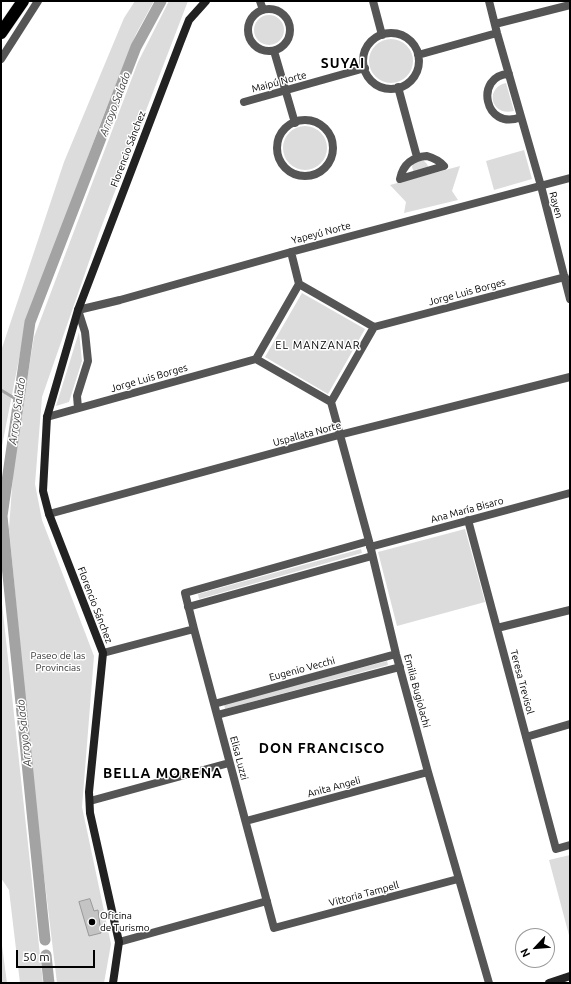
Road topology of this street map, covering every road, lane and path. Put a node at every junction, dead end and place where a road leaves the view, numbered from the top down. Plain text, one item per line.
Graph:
1 (13, 1) edge
2 (23, 1) edge
3 (38, 1) edge
4 (206, 1) edge
5 (260, 1) edge
6 (373, 1) edge
7 (489, 1) edge
8 (570, 3) edge
9 (263, 10) junction
10 (1, 20) edge
11 (496, 29) junction
12 (1, 33) edge
13 (382, 35) junction
14 (274, 51) junction
15 (418, 55) junction
16 (1, 59) edge
17 (365, 68) junction
18 (508, 74) junction
19 (398, 87) junction
20 (286, 91) junction
21 (244, 102) dead end
22 (521, 117) junction
23 (295, 123) junction
24 (417, 157) junction
25 (570, 178) edge
26 (541, 186) junction
27 (291, 252) junction
28 (564, 277) junction
29 (300, 284) junction
30 (570, 299) edge
31 (78, 310) junction
32 (374, 327) junction
33 (256, 359) junction
34 (570, 377) edge
35 (331, 402) junction
36 (78, 408) junction
37 (47, 417) junction
38 (339, 435) junction
39 (570, 493) edge
40 (49, 514) junction
41 (468, 520) junction
42 (370, 544) junction
43 (372, 556) junction
44 (185, 592) joint
45 (188, 606) junction
46 (570, 610) edge
47 (498, 628) junction
48 (194, 629) junction
49 (103, 653) junction
50 (396, 654) junction
51 (400, 667) junction
52 (214, 704) junction
53 (217, 715) junction
54 (570, 724) edge
55 (526, 737) junction
56 (229, 763) junction
57 (428, 772) junction
58 (90, 801) junction
59 (246, 821) junction
60 (570, 845) edge
61 (458, 879) junction
62 (267, 901) junction
63 (274, 928) joint
64 (120, 942) junction
65 (570, 976) edge
66 (113, 983) edge
67 (489, 983) edge
68 (549, 983) edge

1 - 10 highway
2 - 12 highway
3 - 16 street
4 - 31 street, Florencio Sánchez
5 - 9 street
6 - 13 street
7 - 11 street, Rayen
8 - 11 street
9 - 14 street
9 - 14 street
11 - 15 street
11 - 18 street, Rayen
13 - 15 street
13 - 17 street
14 - 20 street
15 - 19 street
17 - 19 street
17 - 20 street, Maipú Norte
18 - 22 street, Rayen
18 - 22 street
19 - 24 street
20 - 21 street, Maipú Norte
20 - 23 street
22 - 26 street, Rayen
23 - 23 street
24 - 24 street
25 - 26 street, Yapeyú Norte
26 - 27 street, Yapeyú Norte
26 - 28 street, Rayen
27 - 29 street
27 - 31 street, Yapeyú Norte
28 - 30 street, Rayen
28 - 32 street, Jorge Luis Borges
29 - 32 street
29 - 33 street
31 - 36 street
31 - 37 street, Florencio Sánchez
32 - 35 street
33 - 35 street
33 - 36 street, Jorge Luis Borges
34 - 38 street, Uspallata Norte
35 - 38 street, Emilia Bugiolachi
36 - 37 street, Jorge Luis Borges
37 - 40 street, Florencio Sánchez
38 - 40 street, Uspallata Norte
38 - 42 street, Emilia Bugiolachi
39 - 41 street, Ana María Bisaro
40 - 49 street, Florencio Sánchez
41 - 42 street, Ana María Bisaro
41 - 47 street, Teresa Trevisol
42 - 43 street, Emilia Bugiolachi
42 - 44 street, Ana María Bisaro
43 - 45 street
43 - 50 street, Emilia Bugiolachi
44 - 45 street, Elisa Luzzi
45 - 48 street, Elisa Luzzi
46 - 47 street
47 - 55 street, Teresa Trevisol
48 - 49 street
48 - 52 street, Elisa Luzzi
49 - 58 street, Florencio Sánchez
50 - 51 street, Emilia Bugiolachi
50 - 52 street, Eugenio Vecchi
51 - 53 street
51 - 57 street, Emilia Bugiolachi
52 - 53 street, Elisa Luzzi
53 - 56 street, Elisa Luzzi
54 - 55 street
55 - 60 street, Teresa Trevisol
56 - 58 street
56 - 59 street, Elisa Luzzi
57 - 59 street, Anita Angeli
57 - 61 street, Emilia Bugiolachi
58 - 64 street, Florencio Sánchez
59 - 62 street, Elisa Luzzi
61 - 63 street, Vittoria Tampell
61 - 67 street, Emilia Bugiolachi
62 - 63 street, Elisa Luzzi
62 - 64 street
64 - 66 street, Florencio Sánchez
65 - 68 street

